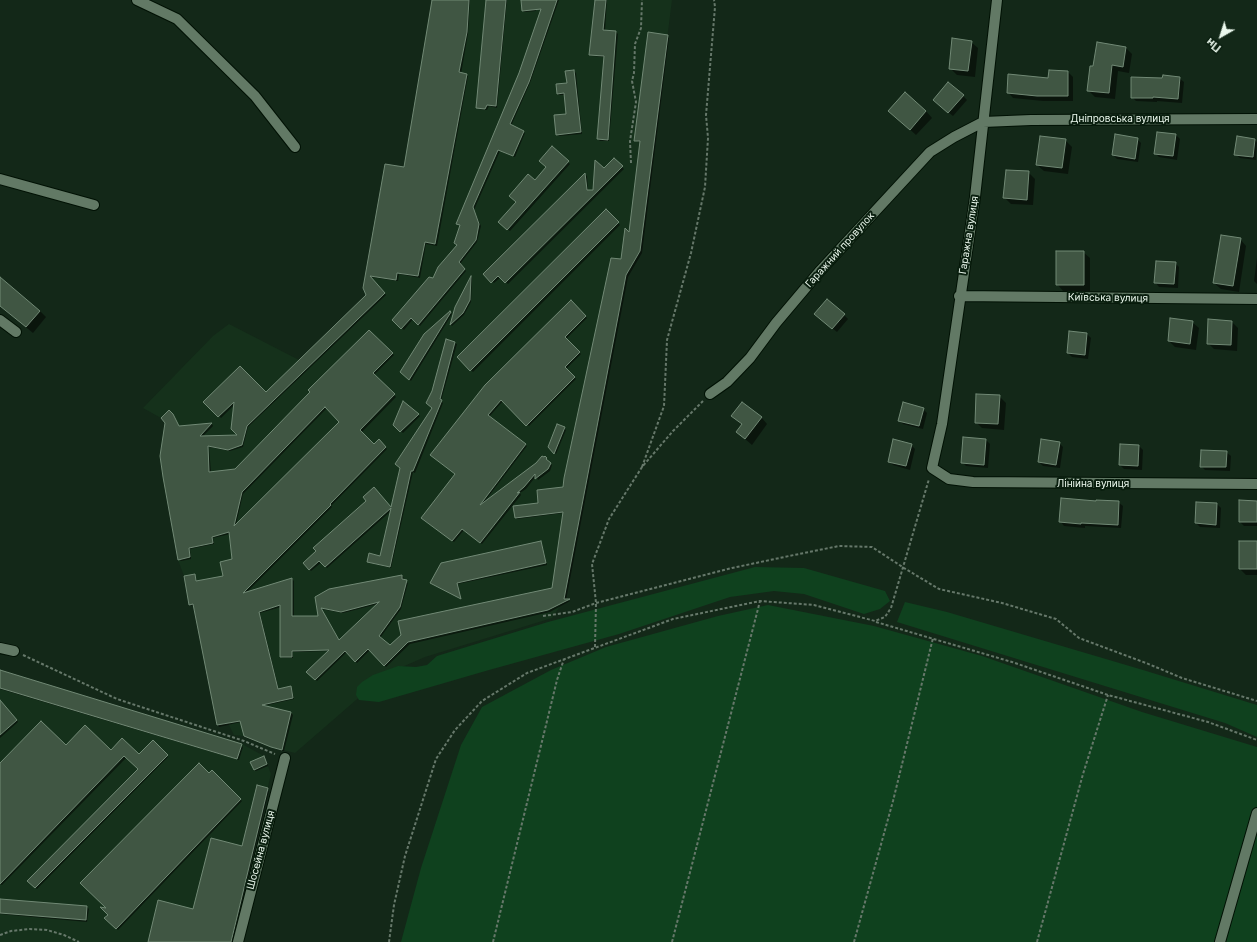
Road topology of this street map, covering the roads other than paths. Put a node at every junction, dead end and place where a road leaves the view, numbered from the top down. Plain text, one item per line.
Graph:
1 (137, 0) edge
2 (997, 0) edge
3 (1257, 119) edge
4 (983, 122) junction
5 (295, 147) dead end
6 (0, 179) edge
7 (94, 205) dead end
8 (959, 296) junction
9 (1257, 299) edge
10 (0, 320) edge
11 (16, 332) dead end
12 (710, 394) road end
13 (932, 468) joint
14 (1257, 484) edge
15 (0, 648) edge
16 (14, 651) road end
17 (285, 758) road end
18 (1257, 813) edge
19 (238, 942) edge
20 (1220, 942) edge

1 - 5 street
2 - 4 street, Гаражна вулиця
3 - 4 street, Дніпровська вулиця
4 - 8 street, Гаражна вулиця
4 - 12 street, Гаражний провулок
6 - 7 street
8 - 9 street, Київська вулиця
8 - 13 street, Гаражна вулиця
10 - 11 street
13 - 14 street, Лінійна вулиця
15 - 16 street
17 - 19 street, Шосейна вулиця
18 - 20 street

